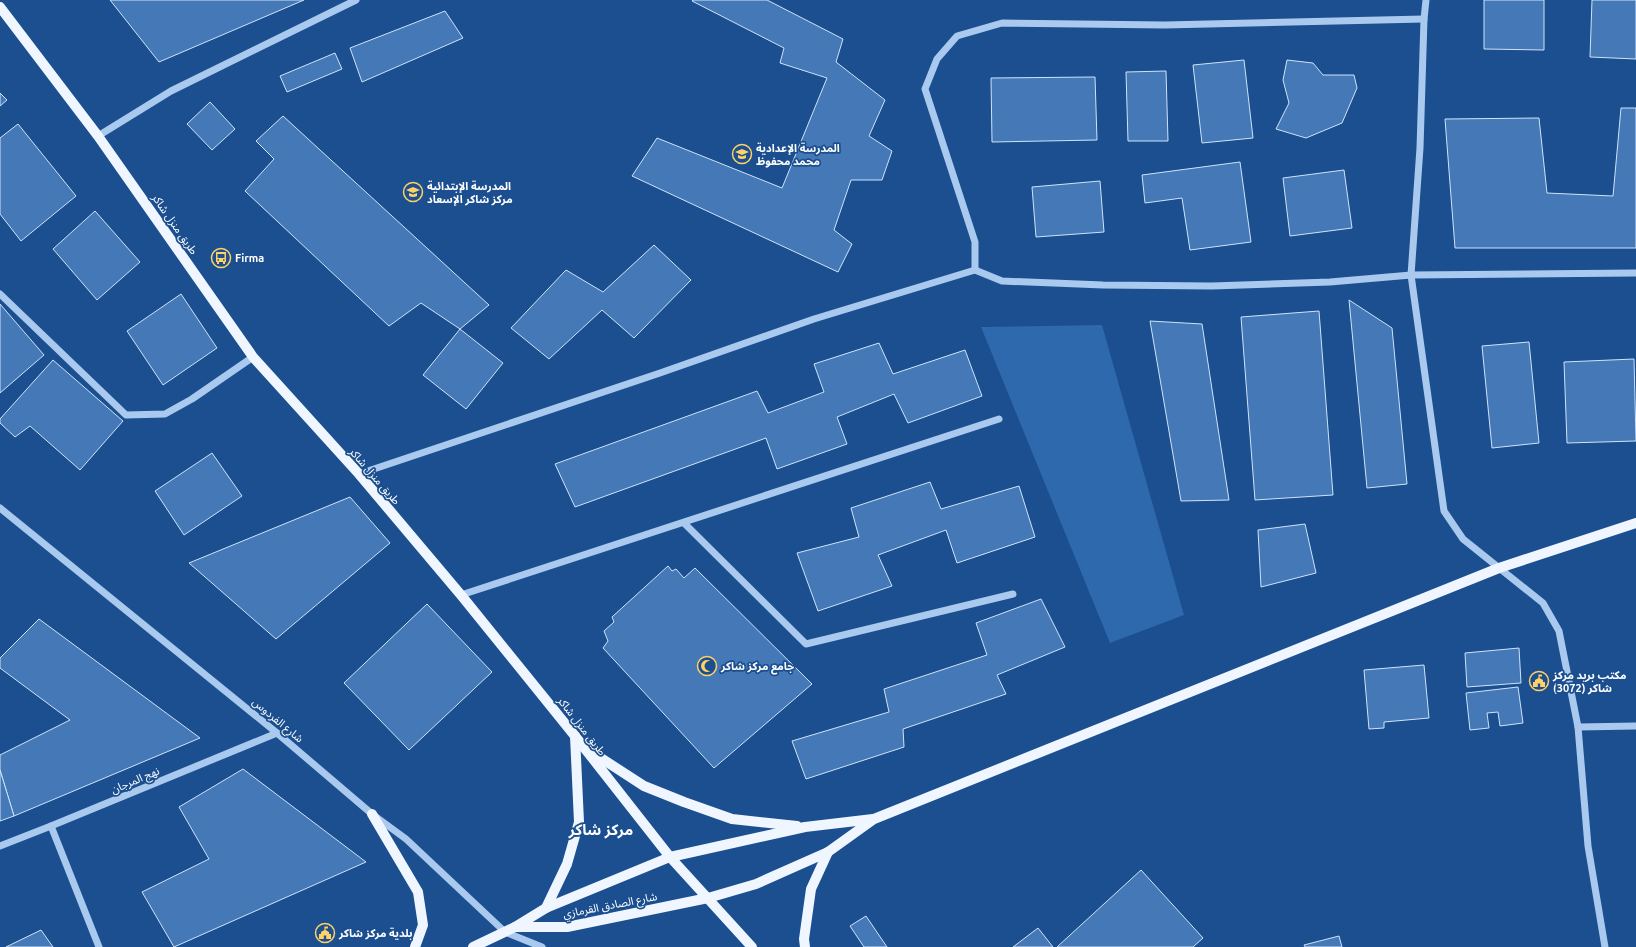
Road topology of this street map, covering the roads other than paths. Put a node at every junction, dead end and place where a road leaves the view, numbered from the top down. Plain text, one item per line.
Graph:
1 (356, 0) edge
2 (1426, 0) edge
3 (0, 7) edge
4 (1424, 19) junction
5 (98, 136) junction
6 (975, 270) junction
7 (1636, 273) edge
8 (1411, 275) junction
9 (0, 294) edge
10 (253, 358) junction
11 (999, 418) dead end
12 (359, 474) junction
13 (0, 508) edge
14 (684, 523) junction
15 (1636, 523) edge
16 (1499, 568) junction
17 (1013, 594) dead end
18 (461, 595) junction
19 (1636, 726) edge
20 (1578, 728) junction
21 (277, 733) junction
22 (575, 736) junction
23 (583, 747) junction
24 (372, 814) junction
25 (874, 819) junction
26 (51, 826) junction
27 (805, 827) junction
28 (0, 846) edge
29 (828, 852) junction
30 (670, 857) junction
31 (708, 898) junction
32 (546, 908) junction
33 (515, 927) junction
34 (505, 932) junction
35 (99, 947) edge
36 (415, 947) edge
37 (473, 947) edge
38 (542, 947) edge
39 (752, 947) edge
40 (805, 947) edge
41 (1606, 947) edge

1 - 5 street
2 - 4 street
3 - 5 main road, طريق منزل شاكر
4 - 6 street
4 - 8 street
5 - 10 main road, طريق منزل شاكر
6 - 8 street
6 - 12 street
7 - 8 street
8 - 16 street
9 - 10 street
10 - 12 main road, طريق منزل شاكر
11 - 14 street
12 - 18 main road, طريق منزل شاكر
13 - 21 street, شارع الفردوس
14 - 17 street
14 - 18 street
15 - 16 main road
16 - 20 street
16 - 25 main road
18 - 22 main road, طريق منزل شاكر
19 - 20 street
20 - 41 street
21 - 24 street, شارع الفردوس
21 - 26 street, نهج المرجان
22 - 23 main road, طريق منزل شاكر
22 - 32 main road
23 - 27 main road
23 - 30 main road, طريق منزل شاكر
24 - 34 street, شارع الفردوس
24 - 36 main road
25 - 27 main road
25 - 29 main road, شارع الصادق القرمازي
26 - 28 street, نهج المرجان
26 - 35 street
27 - 30 main road, شارع الصادق القرمازي
29 - 31 main road, شارع الصادق القرمازي
29 - 40 main road
30 - 31 main road, طريق منزل شاكر
30 - 32 main road, شارع الصادق القرمازي
31 - 33 main road, شارع الصادق القرمازي
31 - 39 main road, طريق منزل شاكر
32 - 33 main road, شارع الصادق القرمازي
33 - 34 main road, شارع الصادق القرمازي
34 - 37 main road, شارع الصادق القرمازي
34 - 38 street, شارع الفردوس

